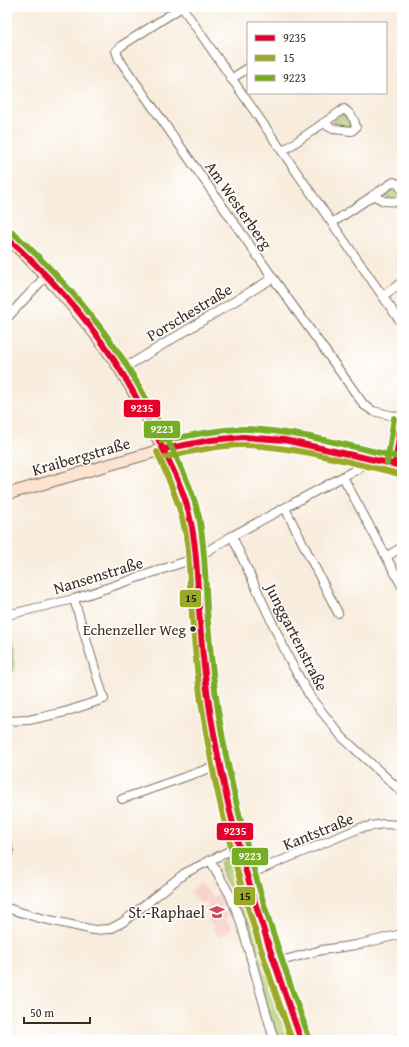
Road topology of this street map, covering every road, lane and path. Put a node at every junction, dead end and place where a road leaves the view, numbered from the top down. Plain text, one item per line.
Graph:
1 (182, 7) edge
2 (247, 69) edge
3 (232, 79) junction
4 (323, 123) dead end
5 (283, 151) junction
6 (402, 190) edge
7 (373, 195) junction
8 (402, 202) edge
9 (332, 224) junction
10 (7, 238) edge
11 (46, 276) junction
12 (273, 278) junction
13 (402, 282) edge
14 (383, 296) junction
15 (7, 318) edge
16 (402, 324) edge
17 (121, 370) junction
18 (402, 418) edge
19 (164, 449) junction
20 (365, 458) junction
21 (398, 465) edge
22 (343, 477) junction
23 (7, 494) edge
24 (284, 508) junction
25 (232, 536) junction
26 (402, 548) edge
27 (196, 558) junction
28 (386, 558) junction
29 (402, 586) edge
30 (74, 599) junction
31 (338, 613) dead end
32 (7, 615) edge
33 (7, 721) edge
34 (219, 765) junction
35 (402, 792) edge
36 (122, 799) dead end
37 (402, 825) edge
38 (7, 844) edge
39 (239, 846) junction
40 (7, 854) edge
41 (210, 860) junction
42 (247, 875) junction
43 (7, 908) edge
44 (402, 934) edge
45 (273, 963) junction
46 (402, 1038) edge
47 (274, 1040) edge
48 (301, 1040) edge
49 (396, 1040) edge

1 - 3 street
1 - 12 street, Am Westerberg
2 - 3 street
3 - 5 street
4 - 5 street
5 - 9 street
6 - 7 street
7 - 8 street
7 - 9 street
9 - 14 street
10 - 11 street
11 - 15 street
11 - 17 street
12 - 17 street, Porschestraße
12 - 18 street, Am Westerberg
13 - 14 street
14 - 16 street
17 - 19 street
18 - 21 street
19 - 20 street, Kraibergstraße
19 - 23 street, Kraibergstraße
19 - 27 street
20 - 21 street, Kraibergstraße
20 - 22 street
22 - 24 street
22 - 28 street
24 - 25 street
24 - 31 street
25 - 27 street
25 - 35 street, Junggartenstraße
26 - 28 street
27 - 30 street, Nansenstraße
27 - 34 street
28 - 29 street
30 - 32 street, Nansenstraße
30 - 33 street
34 - 36 street
34 - 39 street
37 - 42 street, Kantstraße
38 - 40 street
39 - 41 street
39 - 42 street
41 - 43 street
41 - 47 street
42 - 45 street
44 - 45 street
45 - 48 street
46 - 49 street

